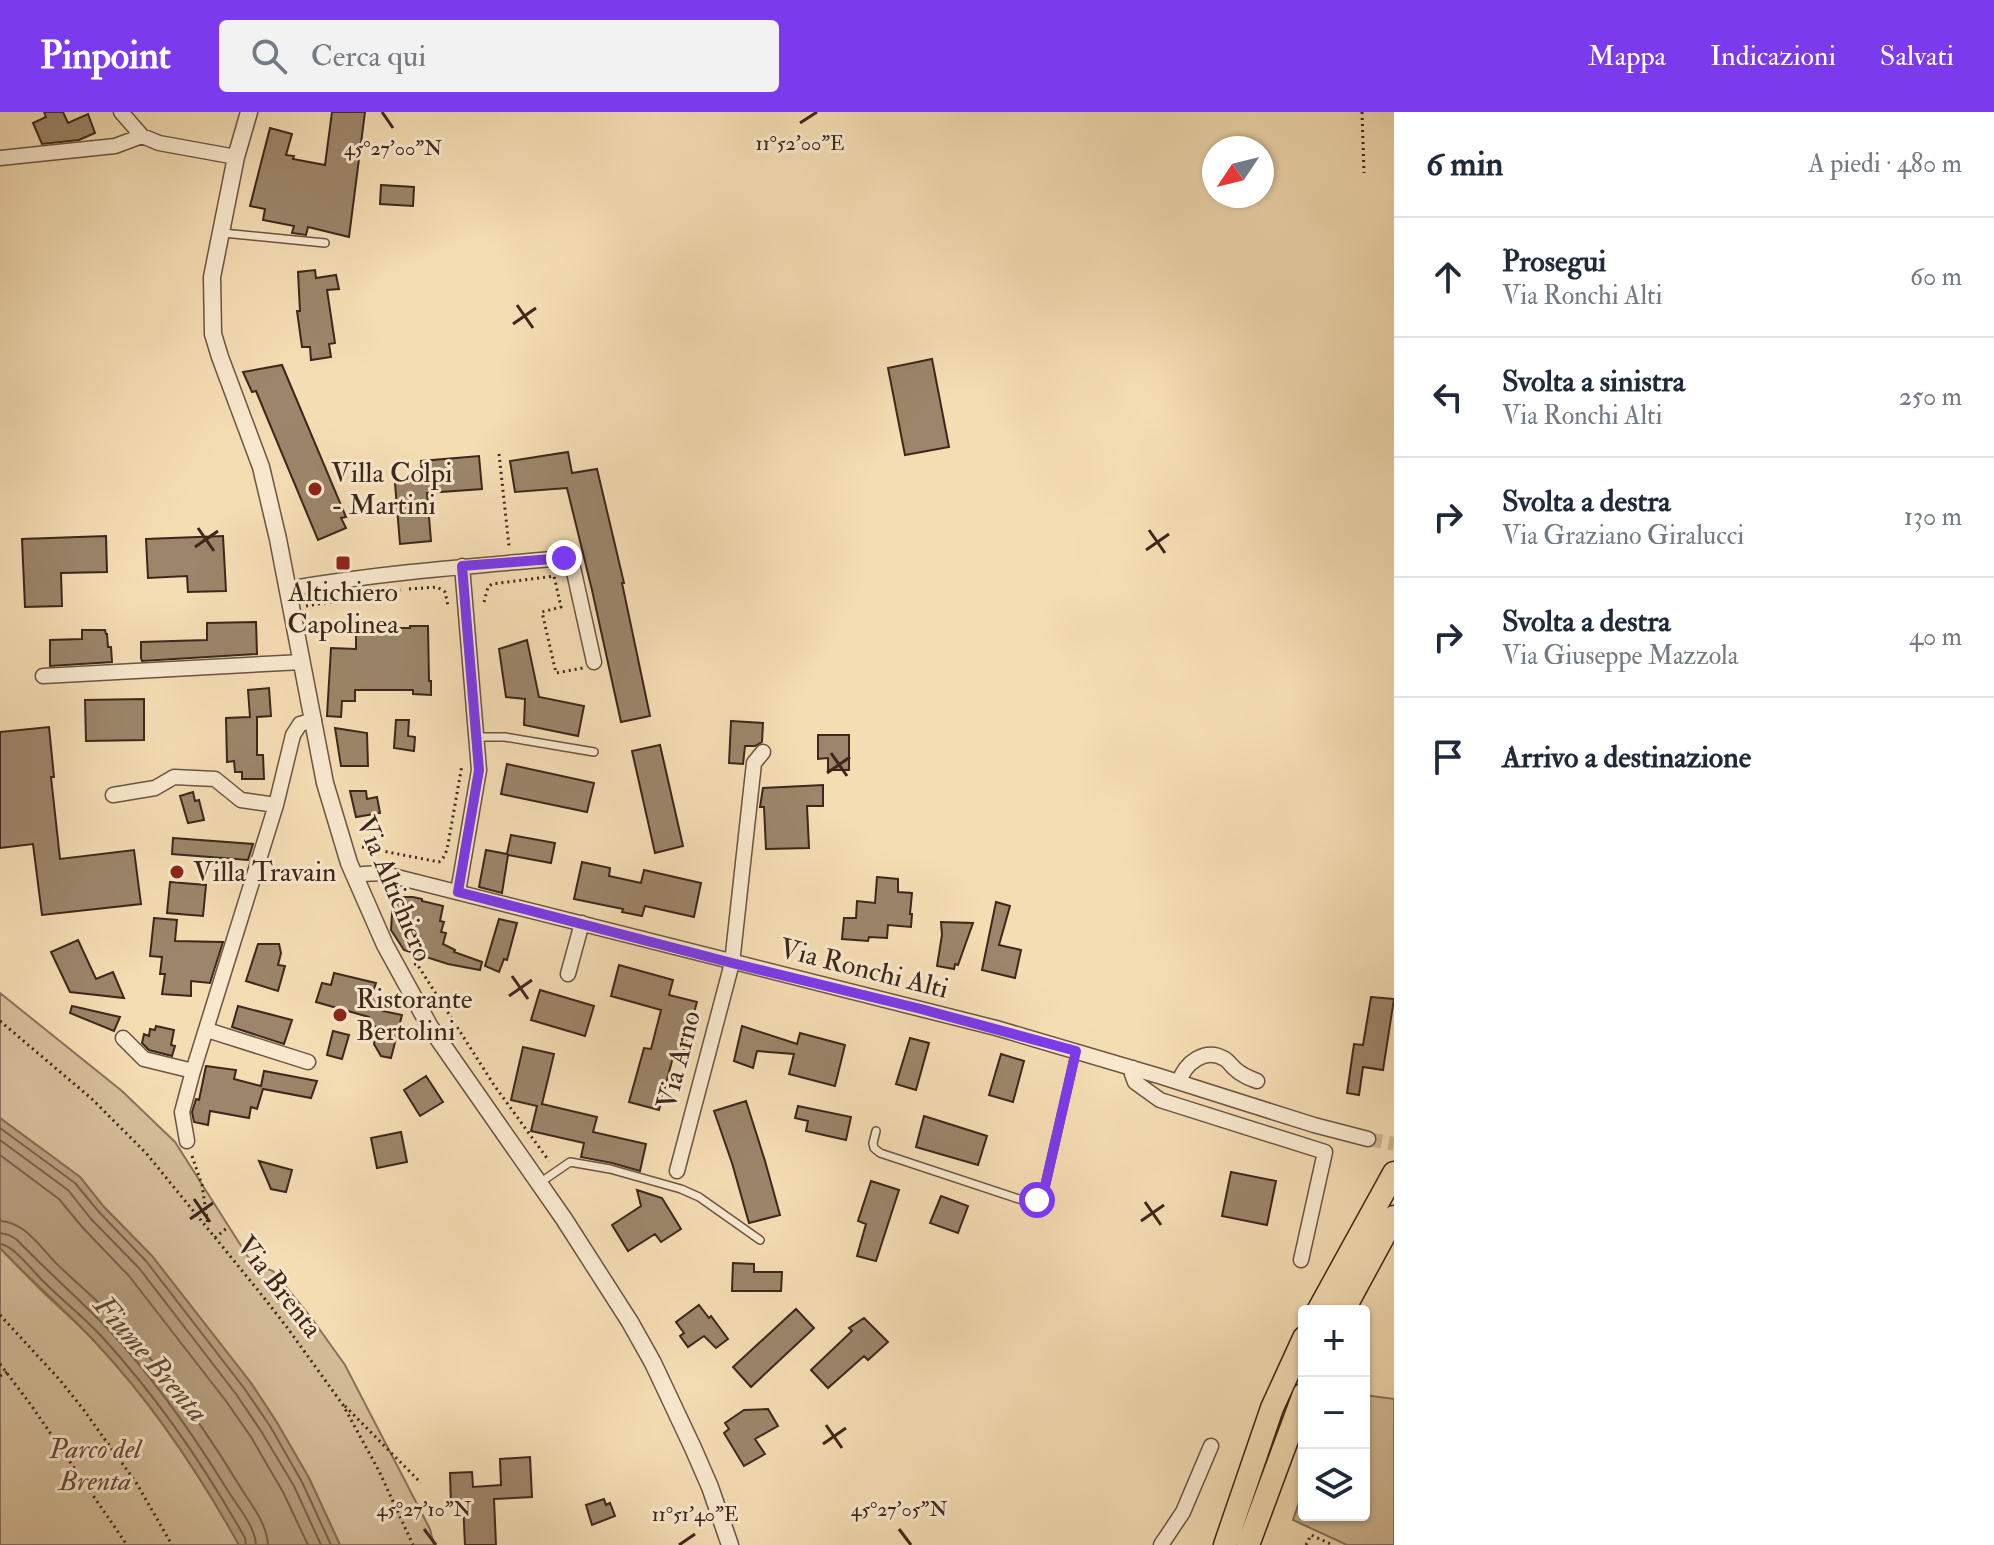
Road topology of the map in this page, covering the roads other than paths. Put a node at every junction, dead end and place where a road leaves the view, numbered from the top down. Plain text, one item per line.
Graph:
1 (121, 112) edge
2 (249, 112) edge
3 (142, 136) junction
4 (236, 157) junction
5 (0, 158) edge
6 (221, 233) junction
7 (325, 243) dead end
8 (462, 566) junction
9 (287, 589) junction
10 (302, 662) junction
11 (594, 664) road end
12 (43, 676) dead end
13 (314, 720) junction
14 (477, 737) junction
15 (594, 752) dead end
16 (763, 752) dead end
17 (113, 795) dead end
18 (276, 805) junction
19 (355, 877) junction
20 (458, 892) junction
21 (582, 923) junction
22 (732, 963) junction
23 (568, 974) dead end
24 (207, 1030) junction
25 (123, 1038) dead end
26 (1076, 1051) junction
27 (308, 1062) dead end
28 (1133, 1068) junction
29 (193, 1071) junction
30 (1257, 1081) dead end
31 (1179, 1082) junction
32 (876, 1131) dead end
33 (1368, 1139) tunnel mouth
34 (187, 1141) road end
35 (677, 1171) dead end
36 (1394, 1173) edge
37 (544, 1179) junction
38 (1394, 1217) edge
39 (760, 1240) dead end
40 (1301, 1260) dead end
41 (1321, 1305) edge
42 (1346, 1305) edge
43 (1298, 1351) edge
44 (1298, 1410) edge
45 (1211, 1446) dead end
46 (730, 1545) edge
47 (1161, 1545) edge
48 (1225, 1545) edge
49 (1248, 1545) edge

1 - 3 street
2 - 4 street, Via Altichiero
3 - 4 street
3 - 5 street
4 - 6 street, Via Altichiero
6 - 7 lane
6 - 9 street, Via Altichiero
8 - 9 street
8 - 11 street
8 - 14 street
9 - 10 street, Via Altichiero
10 - 12 street
10 - 13 street, Via Altichiero
13 - 18 street
13 - 19 street, Via Altichiero
14 - 15 lane
14 - 20 street
16 - 22 street
17 - 18 street
18 - 24 street
19 - 20 street, Via Ronchi Alti
19 - 37 street, Via Altichiero
20 - 21 street, Via Ronchi Alti
21 - 22 street, Via Ronchi Alti
21 - 23 street
22 - 26 street, Via Ronchi Alti
22 - 35 street, Via Arno
24 - 27 street
24 - 29 street
25 - 29 street
26 - 28 street, Via Ronchi Alti
26 - 32 lane
28 - 31 street, Via Ronchi Alti
28 - 40 street
29 - 34 street
30 - 31 street
31 - 33 street, Via Ronchi Alti
36 - 41 highway
37 - 39 lane
37 - 46 street, Via Altichiero
38 - 42 highway
43 - 48 highway
44 - 49 highway
45 - 47 street

